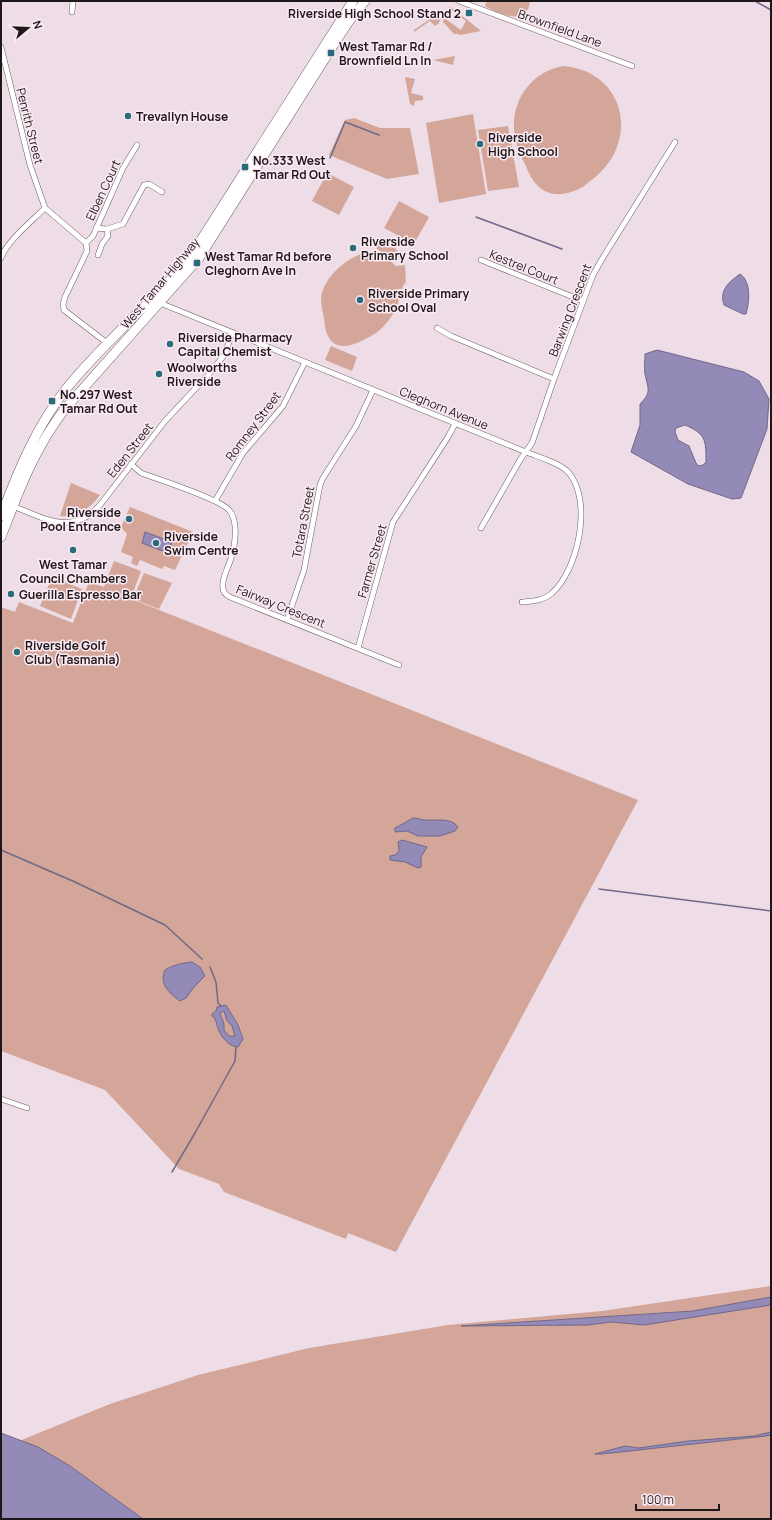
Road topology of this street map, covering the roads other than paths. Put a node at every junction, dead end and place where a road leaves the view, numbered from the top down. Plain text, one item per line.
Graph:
1 (73, 1) edge
2 (353, 1) edge
3 (365, 1) edge
4 (459, 1) edge
5 (72, 12) dead end
6 (1, 50) edge
7 (632, 66) dead end
8 (674, 142) dead end
9 (137, 145) dead end
10 (162, 192) dead end
11 (45, 208) junction
12 (96, 228) junction
13 (107, 229) junction
14 (86, 243) junction
15 (98, 255) dead end
16 (1, 258) edge
17 (481, 260) dead end
18 (582, 301) junction
19 (160, 303) junction
20 (437, 328) dead end
21 (234, 333) junction
22 (107, 343) junction
23 (118, 351) junction
24 (305, 362) junction
25 (554, 379) junction
26 (373, 390) junction
27 (455, 424) junction
28 (526, 452) junction
29 (131, 464) junction
30 (215, 502) junction
31 (13, 506) junction
32 (1, 516) edge
33 (481, 528) dead end
34 (1, 537) edge
35 (522, 602) dead end
36 (288, 620) junction
37 (358, 648) junction
38 (399, 665) dead end
39 (1, 1100) edge
40 (27, 1108) dead end

1 - 5 street
2 - 22 highway, West Tamar Highway
3 - 19 highway, West Tamar Highway
4 - 7 street, Brownfield Lane
6 - 11 street, Penrith Street
8 - 18 street, Barwing Crescent
9 - 12 street, Elben Court
10 - 13 street
11 - 14 street
11 - 16 street
12 - 13 street
12 - 14 street, Elben Court
13 - 15 street
14 - 22 street, Elben Court
17 - 18 street, Kestrel Court
18 - 25 street, Barwing Crescent
19 - 21 street, Cleghorn Avenue
19 - 23 highway, West Tamar Highway
20 - 25 street
21 - 24 street, Cleghorn Avenue
21 - 29 street, Eden Street
22 - 23 highway
22 - 32 highway, West Tamar Highway
23 - 31 highway, West Tamar Highway
24 - 26 street, Cleghorn Avenue
24 - 30 street, Romney Street
25 - 28 street, Barwing Crescent
26 - 27 street, Cleghorn Avenue
26 - 36 street, Totara Street
27 - 28 street, Cleghorn Avenue
27 - 37 street, Farmer Street
28 - 33 street, Barwing Crescent
28 - 35 street, Cleghorn Avenue
29 - 30 street, Fairway Crescent
29 - 31 street, Eden Street
30 - 36 street, Fairway Crescent
31 - 34 highway, West Tamar Highway
36 - 37 street, Fairway Crescent
37 - 38 street, Fairway Crescent
39 - 40 street

